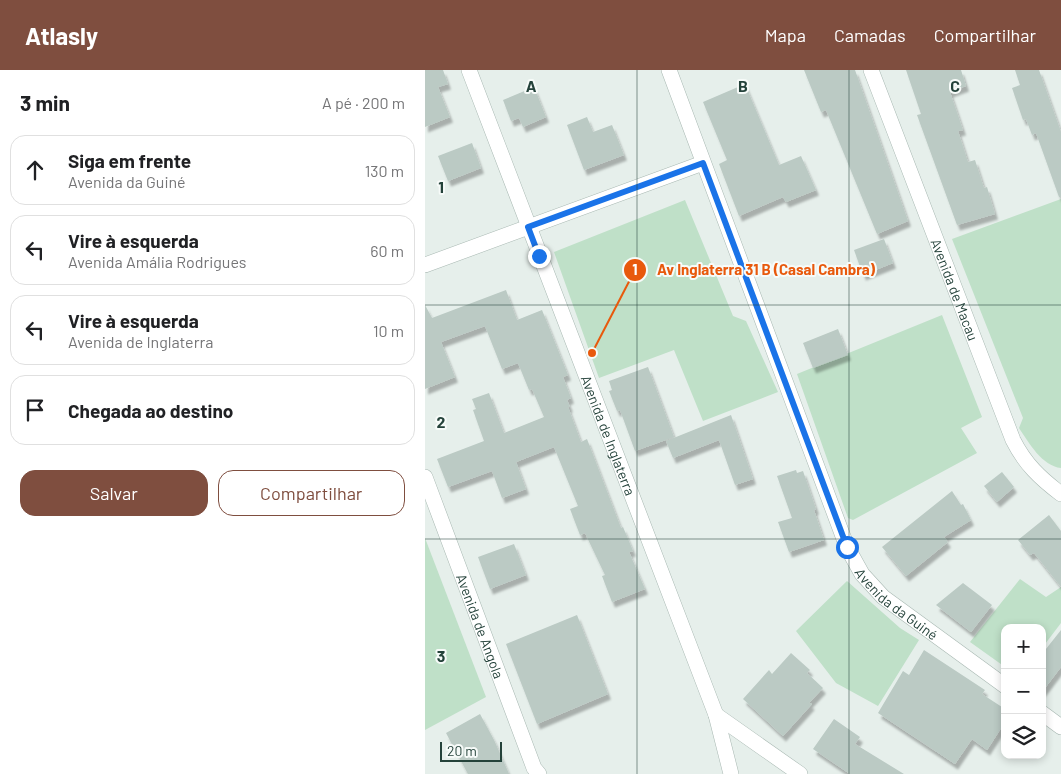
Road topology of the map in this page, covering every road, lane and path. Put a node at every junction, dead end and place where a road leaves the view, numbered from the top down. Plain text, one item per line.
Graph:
1 (469, 70) edge
2 (669, 70) edge
3 (871, 70) edge
4 (703, 163) junction
5 (528, 227) junction
6 (425, 265) edge
7 (425, 477) edge
8 (1061, 494) edge
9 (1001, 683) edge
10 (716, 715) junction
11 (1046, 717) edge
12 (1061, 727) edge
13 (539, 774) edge
14 (731, 774) edge
15 (800, 774) edge

1 - 5 street, Avenida de Inglaterra
2 - 4 street, Avenida da Guiné
3 - 8 street, Avenida de Macau
4 - 5 street
4 - 9 street, Avenida da Guiné
5 - 6 street
5 - 10 street, Avenida de Inglaterra
7 - 13 street, Avenida de Angola
10 - 14 street, Avenida de Inglaterra
10 - 15 street
11 - 12 street

